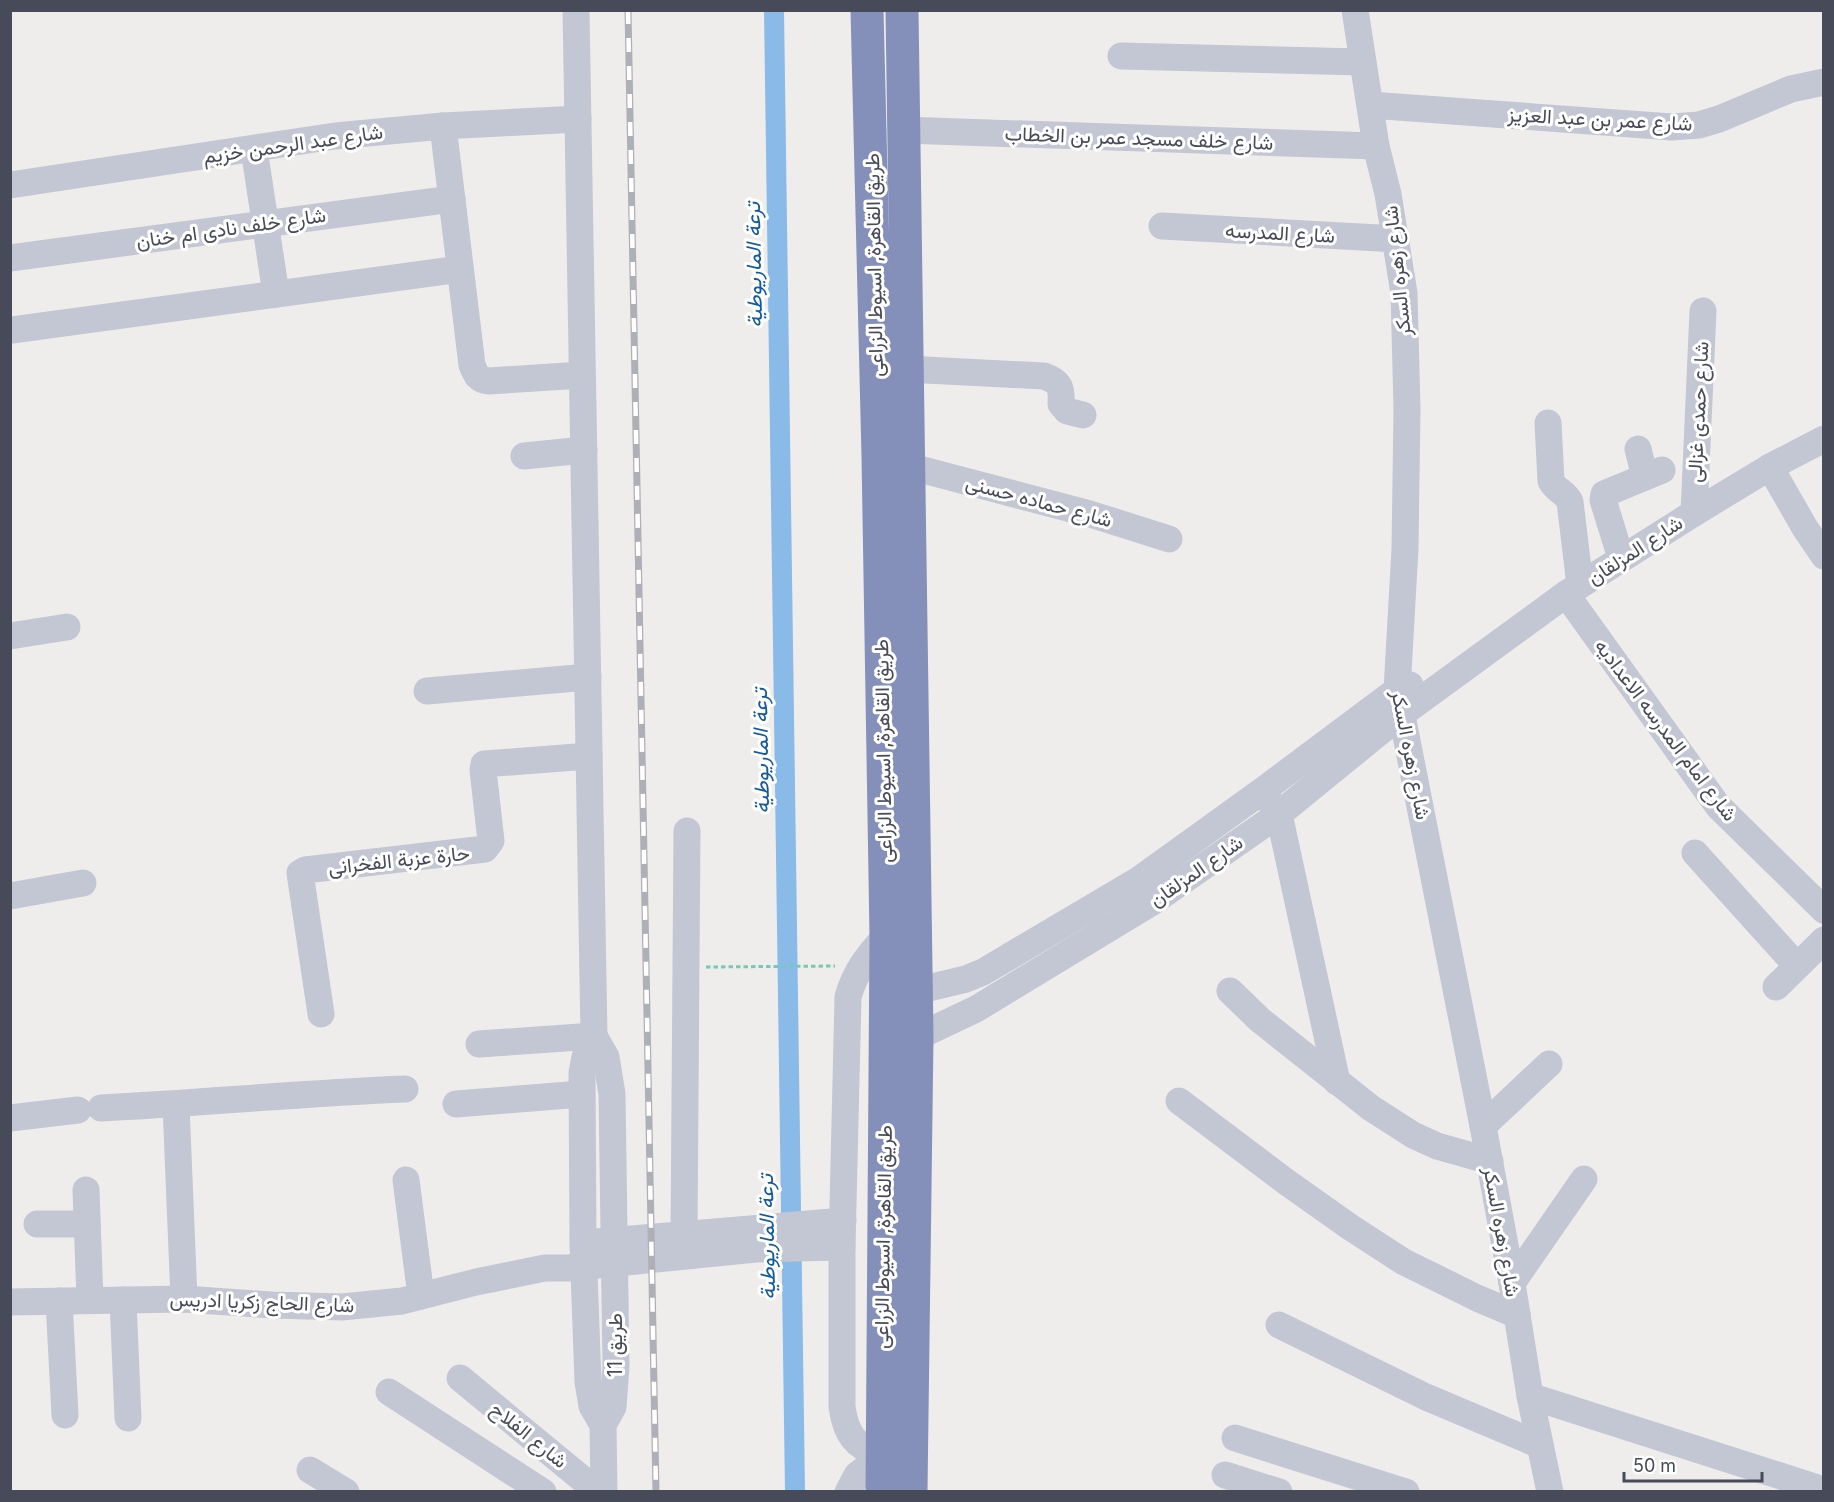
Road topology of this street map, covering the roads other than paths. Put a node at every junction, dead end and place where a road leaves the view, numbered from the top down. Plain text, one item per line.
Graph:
1 (576, 10) edge
2 (867, 10) edge
3 (902, 10) edge
4 (1355, 10) edge
5 (1121, 56) dead end
6 (1362, 62) junction
7 (1824, 82) edge
8 (1370, 105) junction
9 (578, 119) junction
10 (443, 126) junction
11 (903, 130) junction
12 (1376, 146) junction
13 (254, 149) junction
14 (10, 185) edge
15 (452, 199) junction
16 (265, 223) junction
17 (1162, 226) dead end
18 (1397, 239) junction
19 (10, 258) edge
20 (460, 270) junction
21 (276, 294) junction
22 (1703, 311) dead end
23 (12, 330) edge
24 (906, 369) junction
25 (582, 375) junction
26 (1083, 415) dead end
27 (1548, 423) dead end
28 (1824, 440) edge
29 (1638, 448) dead end
30 (584, 450) junction
31 (524, 456) dead end
32 (908, 466) junction
33 (1770, 467) junction
34 (1694, 513) junction
35 (1169, 539) dead end
36 (1824, 556) edge
37 (1621, 558) junction
38 (1573, 590) junction
39 (67, 627) dead end
40 (10, 636) edge
41 (588, 677) junction
42 (427, 691) dead end
43 (1400, 702) junction
44 (589, 756) junction
45 (1262, 791) junction
46 (1279, 814) junction
47 (687, 831) dead end
48 (1695, 854) dead end
49 (83, 883) dead end
50 (1147, 890) junction
51 (10, 896) edge
52 (1824, 910) edge
53 (900, 933) junction
54 (1824, 940) edge
55 (1797, 966) junction
56 (966, 979) junction
57 (1776, 987) dead end
58 (916, 991) junction
59 (1230, 991) dead end
60 (976, 1009) junction
61 (321, 1014) dead end
62 (594, 1036) junction
63 (917, 1037) junction
64 (479, 1044) dead end
65 (1549, 1064) dead end
66 (1337, 1082) junction
67 (405, 1089) dead end
68 (581, 1094) junction
69 (1179, 1101) dead end
70 (456, 1104) dead end
71 (176, 1105) junction
72 (10, 1118) edge
73 (1483, 1126) junction
74 (1490, 1161) junction
75 (1584, 1179) dead end
76 (406, 1180) dead end
77 (86, 1190) dead end
78 (38, 1224) dead end
79 (87, 1224) junction
80 (684, 1234) junction
81 (833, 1235) junction
82 (755, 1239) junction
83 (614, 1251) junction
84 (583, 1256) junction
85 (1512, 1283) junction
86 (421, 1296) junction
87 (184, 1299) junction
88 (90, 1300) junction
89 (123, 1300) junction
90 (59, 1301) junction
91 (10, 1302) edge
92 (1517, 1315) junction
93 (1279, 1325) dead end
94 (460, 1378) dead end
95 (389, 1392) dead end
96 (1530, 1395) junction
97 (65, 1415) dead end
98 (128, 1418) dead end
99 (603, 1425) junction
100 (1235, 1438) dead end
101 (1540, 1445) junction
102 (896, 1457) junction
103 (310, 1470) dead end
104 (1226, 1475) dead end
105 (1824, 1490) edge
106 (346, 1491) edge
107 (543, 1491) edge
108 (598, 1491) edge
109 (604, 1491) edge
110 (848, 1491) edge
111 (882, 1491) edge
112 (911, 1491) edge
113 (1279, 1491) edge
114 (1406, 1491) edge
115 (1550, 1491) edge

1 - 9 street
2 - 53 highway, طريق القاهرة, اسيوط الزراعى
3 - 11 highway, طريق القاهرة, اسيوط الزراعى
4 - 6 street, شارع زهره السكر
5 - 6 street
6 - 8 street, شارع زهره السكر
7 - 8 street, شارع عمر بن عبد العزيز
8 - 12 street, شارع زهره السكر
9 - 10 street, شارع عبد الرحمن خزيم
9 - 25 street
10 - 13 street, شارع عبد الرحمن خزيم
10 - 15 street
11 - 12 street, شارع خلف مسجد عمر بن الخطاب
11 - 24 highway, طريق القاهرة, اسيوط الزراعى
12 - 18 street, شارع زهره السكر
13 - 14 street, شارع عبد الرحمن خزيم
13 - 16 street
15 - 16 street, شارع خلف نادى ام خنان
15 - 20 street
16 - 19 street, شارع خلف نادى ام خنان
16 - 21 street
17 - 18 street, شارع المدرسه
18 - 43 street, شارع زهره السكر
20 - 21 street
20 - 25 street
21 - 23 street
22 - 34 street, شارع حمدى غزالى
24 - 26 street
24 - 32 highway, طريق القاهرة, اسيوط الزراعى
25 - 30 street
27 - 38 street
28 - 33 street, شارع المزلقان
29 - 37 street
30 - 31 street
30 - 41 street
32 - 35 street, شارع حماده حسنى
32 - 53 highway, طريق القاهرة, اسيوط الزراعى
33 - 34 street, شارع المزلقان
33 - 36 street
34 - 37 street, شارع المزلقان
37 - 38 street, شارع المزلقان
38 - 43 street, شارع المزلقان
38 - 52 street, شارع امام المدرسه الاعداديه
39 - 40 street
41 - 42 street
41 - 44 street
43 - 45 street, شارع المزلقان
43 - 46 street, شارع المزلقان
43 - 73 street, شارع زهره السكر
44 - 61 street, حارة عزبة الفخرانى
44 - 62 street
45 - 46 street
45 - 50 street, شارع المزلقان
46 - 50 street, شارع المزلقان
46 - 66 street
47 - 80 street
48 - 55 street
49 - 51 street
50 - 56 street, شارع المزلقان
50 - 60 street, شارع المزلقان
53 - 58 highway, طريق القاهرة, اسيوط الزراعى
53 - 81 street
53 - 102 highway, طريق القاهرة, اسيوط الزراعى
54 - 55 street
55 - 57 street
56 - 58 street, شارع المزلقان
56 - 60 street
58 - 63 highway, طريق القاهرة, اسيوط الزراعى
59 - 66 street
60 - 63 street, شارع المزلقان
62 - 64 street
62 - 68 street, طريق 11
62 - 83 street, طريق 11
63 - 102 highway, طريق القاهرة, اسيوط الزراعى
65 - 73 street
66 - 74 street
67 - 71 street
68 - 70 street
68 - 84 street, طريق 11
69 - 92 street
71 - 72 street
71 - 87 street
73 - 74 street, شارع زهره السكر
74 - 85 street, شارع زهره السكر
75 - 85 street
76 - 86 street
77 - 79 street
78 - 79 street
79 - 88 street
80 - 82 street, شارع الحاج زكريا ادريس
80 - 83 street, شارع الحاج زكريا ادريس
81 - 82 street
81 - 102 street
82 - 83 street, شارع الحاج زكريا ادريس
83 - 84 street, شارع الحاج زكريا ادريس
83 - 99 street, طريق 11
84 - 86 street, شارع الحاج زكريا ادريس
84 - 99 street, طريق 11
85 - 92 street, شارع زهره السكر
86 - 87 street, شارع الحاج زكريا ادريس
87 - 89 street, شارع الحاج زكريا ادريس
88 - 89 street, شارع الحاج زكريا ادريس
88 - 90 street, شارع الحاج زكريا ادريس
89 - 98 street
90 - 91 street, شارع الحاج زكريا ادريس
90 - 97 street
92 - 96 street, شارع زهره السكر
93 - 101 street
94 - 108 street, شارع الفلاح
95 - 107 street
96 - 101 street, شارع زهره السكر
96 - 105 street
99 - 109 street, طريق 11
100 - 114 street
101 - 115 street, شارع زهره السكر
102 - 110 street
102 - 111 highway, طريق القاهرة, اسيوط الزراعى
102 - 112 highway, طريق القاهرة, اسيوط الزراعى
103 - 106 street
104 - 113 street

